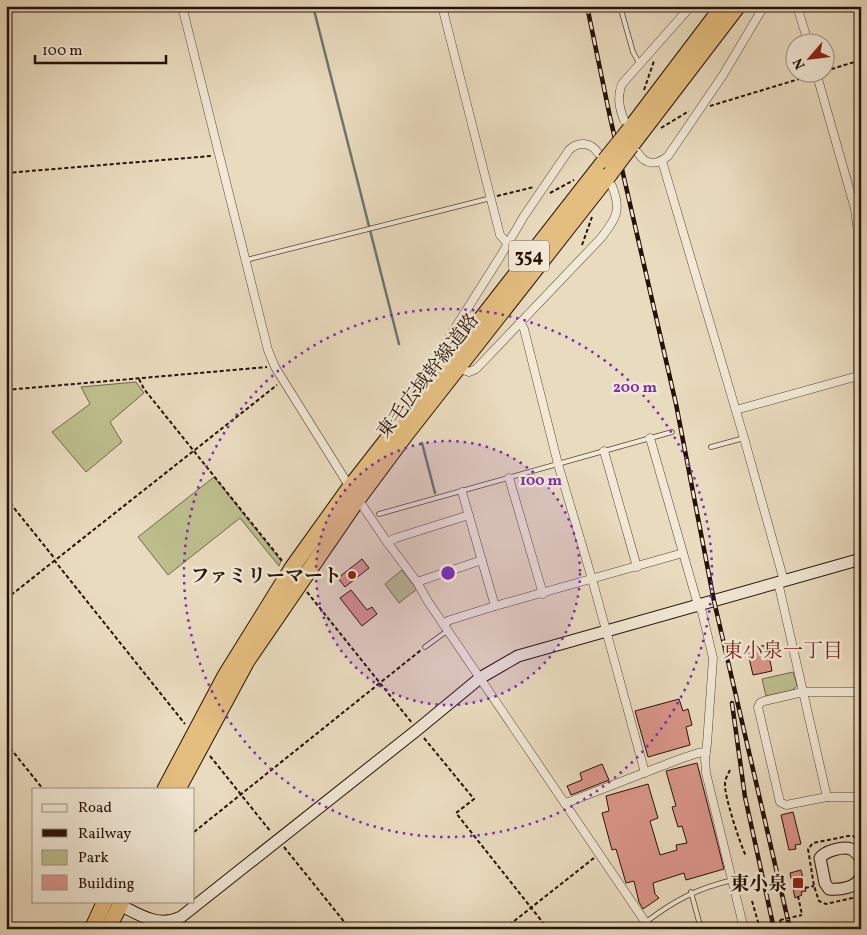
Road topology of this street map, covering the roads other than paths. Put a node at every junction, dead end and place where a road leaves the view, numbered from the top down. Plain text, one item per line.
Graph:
1 (182, 6) edge
2 (442, 6) edge
3 (620, 6) edge
4 (691, 6) edge
5 (723, 6) edge
6 (738, 6) edge
7 (764, 6) edge
8 (798, 6) edge
9 (805, 32) edge
10 (639, 63) junction
11 (822, 82) edge
12 (629, 138) junction
13 (662, 161) junction
14 (606, 168) junction
15 (491, 198) junction
16 (508, 244) junction
17 (246, 260) junction
18 (520, 322) junction
19 (454, 364) junction
20 (858, 376) junction
21 (736, 410) junction
22 (672, 432) dead end
23 (650, 438) junction
24 (744, 438) junction
25 (711, 447) dead end
26 (604, 451) junction
27 (558, 464) junction
28 (860, 473) edge
29 (509, 478) junction
30 (462, 492) junction
31 (354, 493) junction
32 (379, 514) dead end
33 (469, 515) junction
34 (861, 517) edge
35 (387, 542) junction
36 (683, 553) junction
37 (861, 559) edge
38 (482, 560) junction
39 (637, 566) junction
40 (592, 579) junction
41 (781, 581) junction
42 (417, 582) junction
43 (543, 594) junction
44 (698, 605) junction
45 (495, 606) junction
46 (446, 627) junction
47 (606, 631) junction
48 (425, 647) road end
49 (480, 678) junction
50 (803, 692) junction
51 (861, 692) edge
52 (706, 752) junction
53 (645, 773) junction
54 (166, 788) edge
55 (179, 788) edge
56 (827, 797) junction
57 (861, 797) edge
58 (566, 803) junction
59 (861, 858) edge
60 (861, 877) edge
61 (733, 880) junction
62 (691, 892) junction
63 (116, 903) edge
64 (164, 925) edge
65 (648, 925) edge
66 (92, 929) edge
67 (108, 929) edge
68 (701, 929) edge
69 (744, 929) edge

1 - 17 street
2 - 15 street
3 - 10 lane
4 - 10 street
5 - 12 highway, 東毛広域幹線道路 / 354
6 - 12 highway, 東毛広域幹線道路 / 354
7 - 13 street
8 - 9 street
10 - 12 street
11 - 20 street
12 - 13 street
12 - 14 highway, 東毛広域幹線道路 / 354, bridge
13 - 21 street
14 - 16 street
14 - 18 street
14 - 19 highway, 東毛広域幹線道路 / 354
15 - 16 street
15 - 17 lane
16 - 19 street
17 - 31 street
18 - 19 street
18 - 27 street
19 - 31 highway, 東毛広域幹線道路 / 354
20 - 21 street
20 - 28 street
21 - 24 street
22 - 23 lane
23 - 26 lane
23 - 36 street
24 - 25 lane
24 - 41 street
26 - 27 lane
26 - 39 street
27 - 29 lane
27 - 40 street
28 - 34 street
29 - 30 lane
29 - 43 street
30 - 32 lane
30 - 33 street
31 - 35 street
31 - 54 highway, 東毛広域幹線道路 / 354
31 - 55 highway, 東毛広域幹線道路 / 354
33 - 35 street
33 - 38 street
35 - 42 street
36 - 39 street
36 - 44 street
37 - 41 street
38 - 42 street
38 - 45 street
39 - 40 street
40 - 43 street
40 - 47 street
41 - 44 street
41 - 50 street
42 - 46 street
43 - 45 street
44 - 47 street
44 - 52 street
45 - 46 street
46 - 48 lane
46 - 49 street
47 - 49 street
47 - 53 street
49 - 58 street
49 - 64 street
50 - 51 street
50 - 56 street
50 - 56 street
52 - 53 street
52 - 61 street
53 - 58 street
56 - 57 street
58 - 65 street
59 - 60 street
61 - 62 lane
61 - 69 street
62 - 65 lane
62 - 68 lane
63 - 64 street
63 - 66 highway
63 - 67 highway

